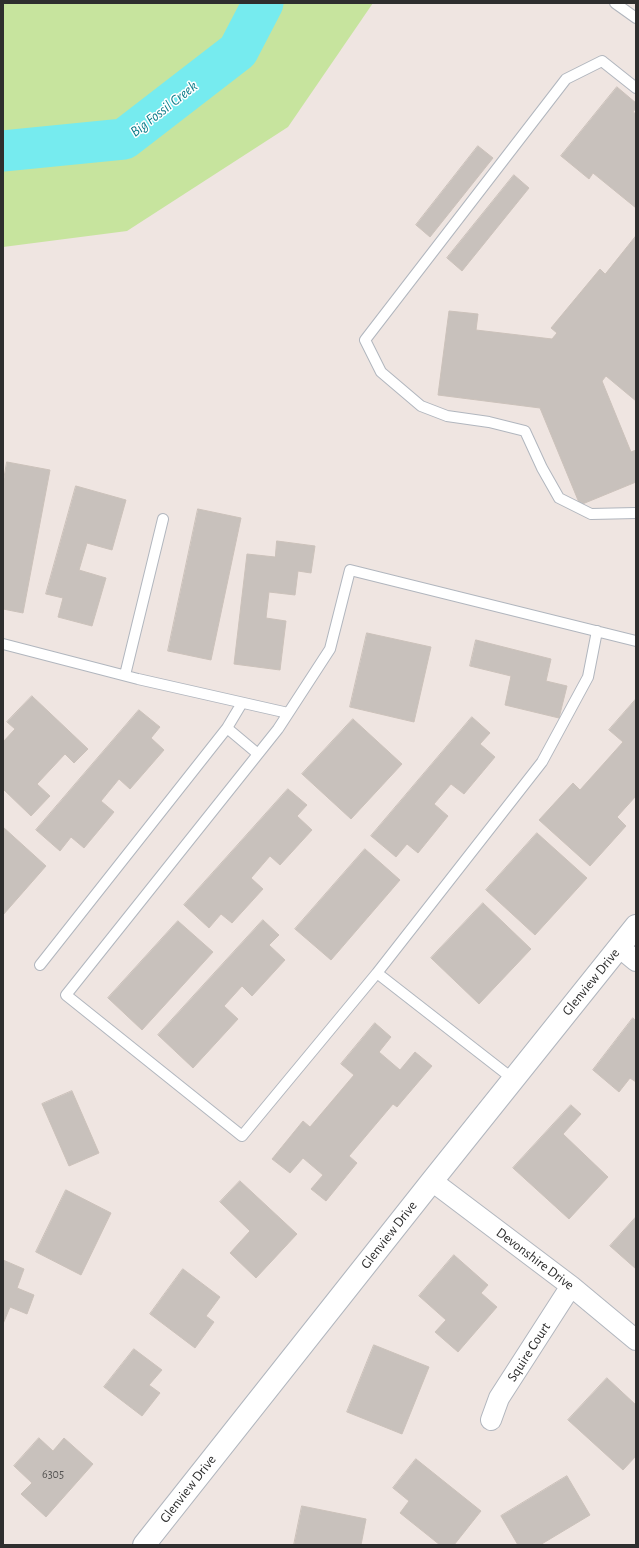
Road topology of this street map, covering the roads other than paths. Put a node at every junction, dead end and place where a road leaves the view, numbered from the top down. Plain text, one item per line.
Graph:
1 (615, 3) edge
2 (636, 18) edge
3 (636, 88) edge
4 (636, 513) edge
5 (163, 519) dead end
6 (597, 631) junction
7 (636, 641) edge
8 (3, 644) edge
9 (125, 675) junction
10 (242, 703) junction
11 (288, 713) junction
12 (227, 728) junction
13 (258, 754) junction
14 (636, 926) edge
15 (619, 948) junction
16 (636, 961) edge
17 (40, 965) dead end
18 (377, 973) junction
19 (514, 1079) junction
20 (432, 1181) junction
21 (571, 1286) junction
22 (636, 1340) edge
23 (491, 1420) dead end
24 (144, 1545) edge

1 - 2 lane
3 - 4 lane
5 - 9 lane
6 - 7 lane
6 - 11 lane
6 - 18 lane
8 - 9 lane
9 - 10 lane
10 - 11 lane
10 - 12 lane
11 - 13 lane
12 - 13 lane
12 - 17 lane
13 - 18 lane
14 - 15 main road, Glenview Drive
15 - 16 street
15 - 19 main road, Glenview Drive
18 - 19 lane
19 - 20 main road, Glenview Drive
20 - 21 street, Devonshire Drive
20 - 24 main road, Glenview Drive
21 - 22 street, Devonshire Drive
21 - 23 street, Squire Court

